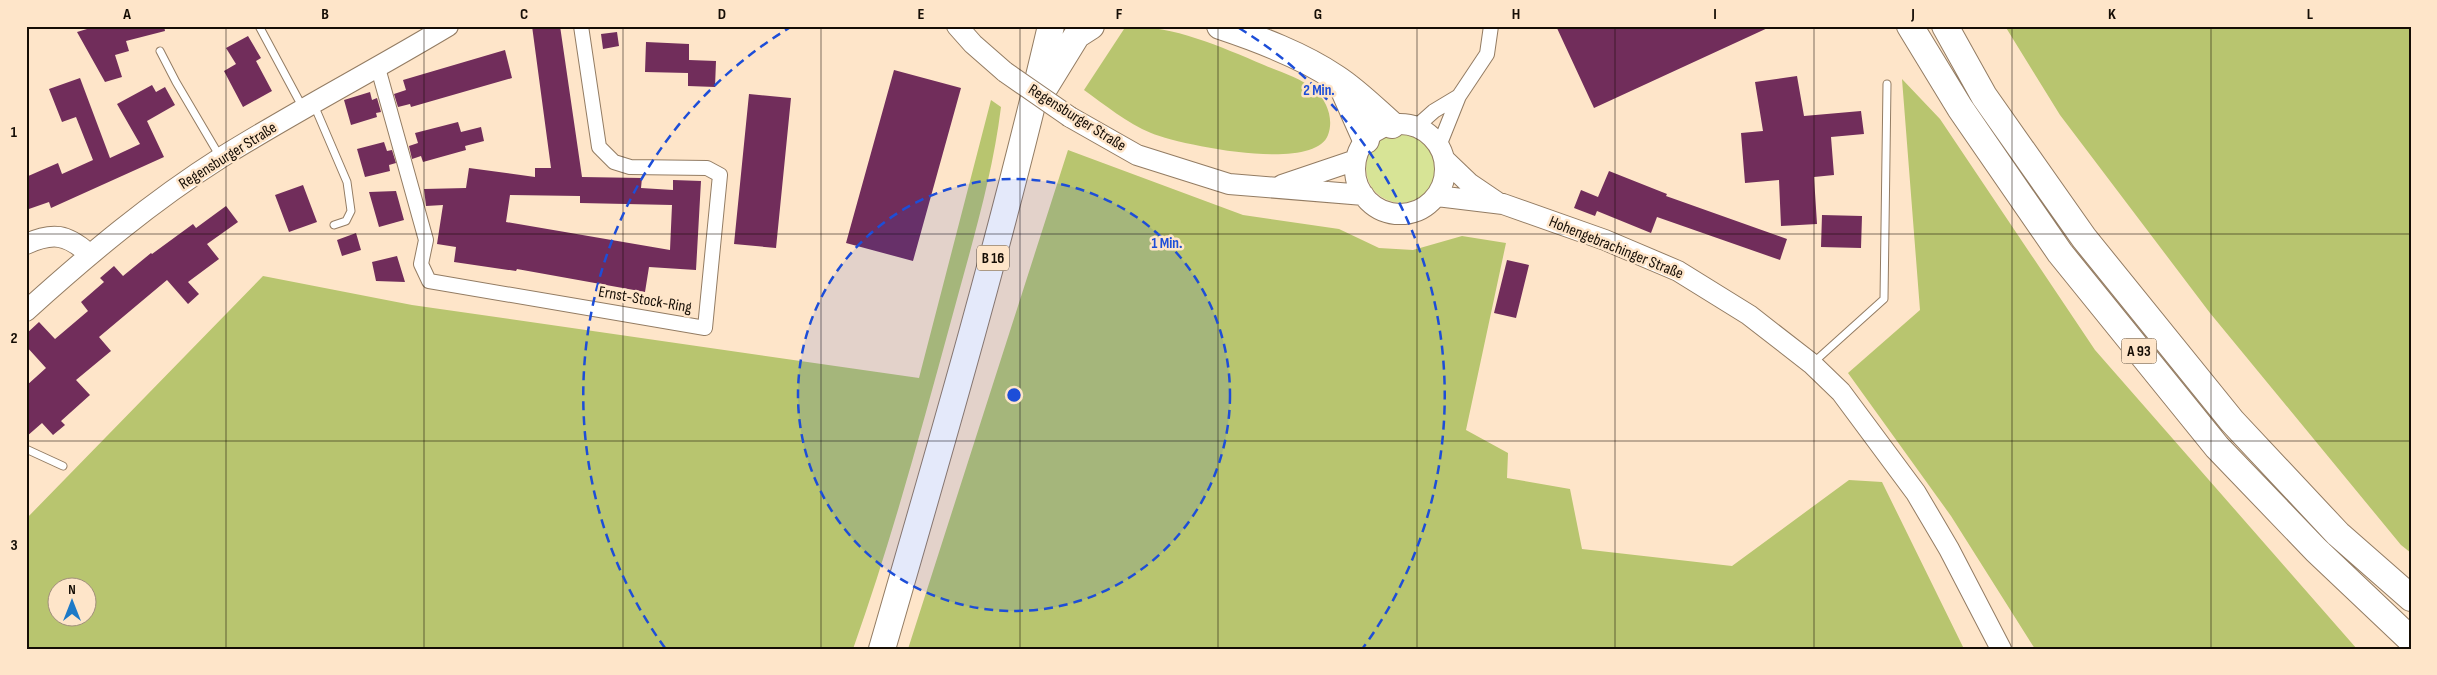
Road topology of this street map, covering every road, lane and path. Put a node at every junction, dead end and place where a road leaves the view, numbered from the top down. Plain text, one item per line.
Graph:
1 (259, 26) edge
2 (448, 26) edge
3 (582, 26) edge
4 (957, 26) edge
5 (1051, 26) edge
6 (1091, 26) edge
7 (1220, 26) edge
8 (1491, 26) edge
9 (1910, 26) edge
10 (1945, 26) edge
11 (160, 51) dead end
12 (378, 68) junction
13 (1338, 79) junction
14 (1887, 84) dead end
15 (1459, 96) junction
16 (308, 106) junction
17 (1030, 114) junction
18 (1404, 126) junction
19 (1361, 150) junction
20 (1442, 153) junction
21 (221, 158) junction
22 (1274, 188) junction
23 (1364, 195) junction
24 (1437, 196) junction
25 (1499, 203) junction
26 (334, 225) dead end
27 (26, 244) edge
28 (89, 254) junction
29 (26, 311) edge
30 (1812, 364) junction
31 (26, 448) edge
32 (63, 466) dead end
33 (2411, 598) edge
34 (2411, 640) edge
35 (882, 649) edge
36 (2002, 649) edge

1 - 16 lane
2 - 12 street, Regensburger Straße
3 - 12 street, Ernst-Stock-Ring
4 - 22 street, Regensburger Straße, bridge
5 - 17 highway, B 16
6 - 17 highway
7 - 13 highway
8 - 15 street
9 - 34 highway, A 93
10 - 33 highway, A 93
11 - 21 lane
12 - 16 street, Regensburger Straße
13 - 18 highway
13 - 19 highway
14 - 30 lane
15 - 18 street
15 - 20 street
16 - 21 street, Regensburger Straße
16 - 26 lane
17 - 35 highway, B 16
18 - 19 street
18 - 20 street
19 - 22 street, Regensburger Straße
19 - 23 street
20 - 24 street
20 - 25 street, Hohengebrachinger Straße
21 - 28 street, Regensburger Straße
22 - 23 street, Regensburger Straße
23 - 24 street
24 - 25 street, Hohengebrachinger Straße
25 - 30 street, Hohengebrachinger Straße
27 - 28 street
28 - 29 street, Regensburger Straße
30 - 36 street, Hohengebrachinger Straße
31 - 32 lane

